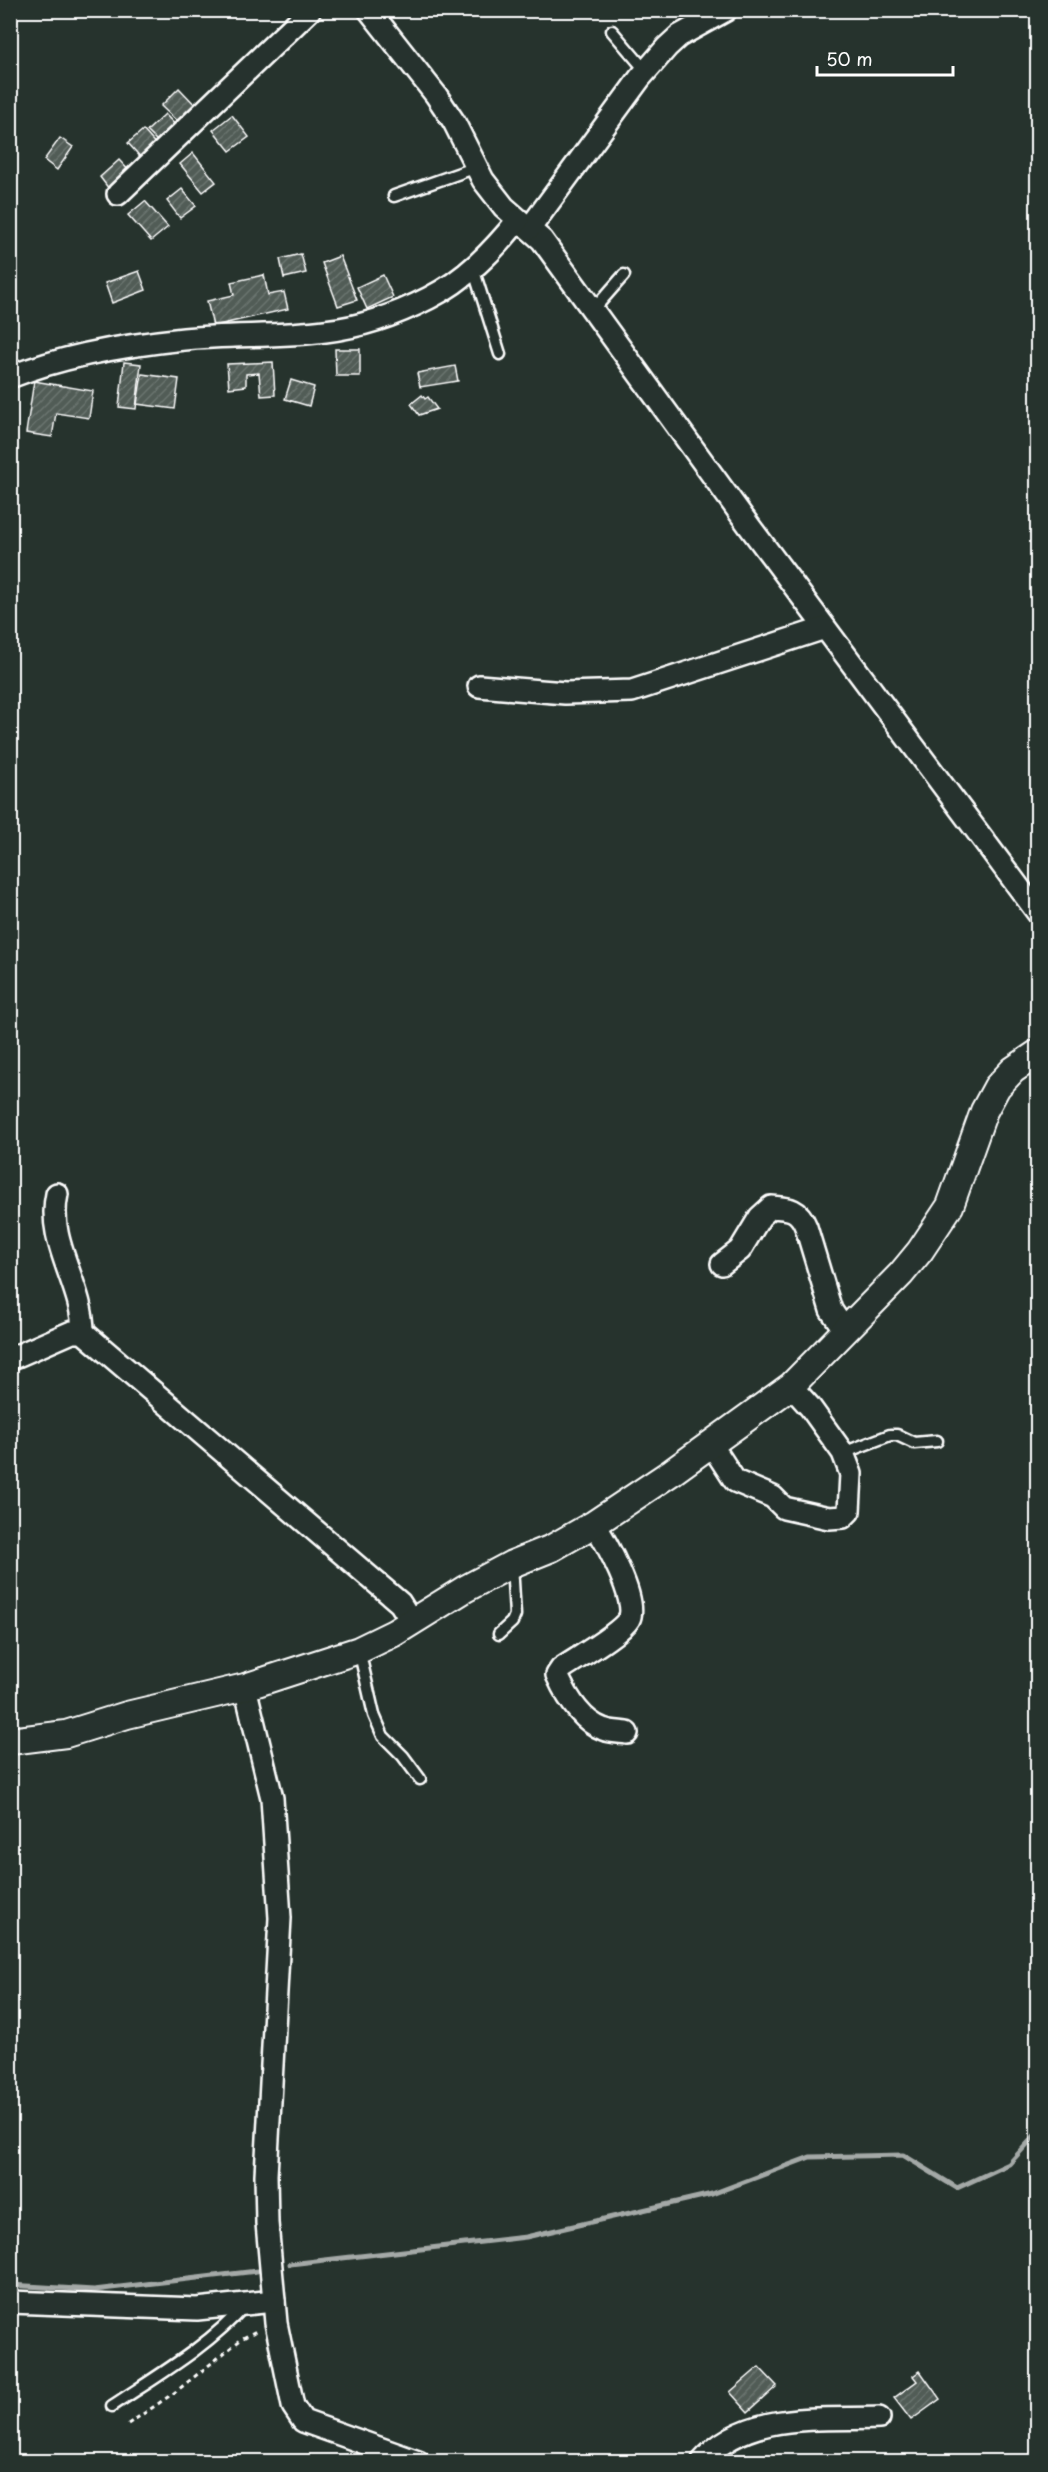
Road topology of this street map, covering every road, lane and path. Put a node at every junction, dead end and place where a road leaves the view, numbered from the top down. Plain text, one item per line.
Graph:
1 (310, 10) edge
2 (369, 10) edge
3 (726, 10) edge
4 (612, 32) dead end
5 (646, 71) junction
6 (477, 167) junction
7 (118, 194) dead end
8 (394, 196) dead end
9 (524, 224) junction
10 (473, 268) junction
11 (624, 275) dead end
12 (594, 309) junction
13 (500, 354) dead end
14 (10, 377) edge
15 (825, 628) junction
16 (479, 686) dead end
17 (1038, 913) edge
18 (1038, 1053) edge
19 (57, 1194) dead end
20 (722, 1264) dead end
21 (82, 1332) junction
22 (846, 1332) junction
23 (10, 1359) edge
24 (791, 1386) junction
25 (937, 1441) dead end
26 (711, 1444) junction
27 (843, 1453) junction
28 (594, 1524) junction
29 (512, 1564) junction
30 (412, 1623) junction
31 (499, 1634) dead end
32 (359, 1650) junction
33 (245, 1687) junction
34 (627, 1733) dead end
35 (10, 1741) edge
36 (420, 1779) dead end
37 (274, 2301) junction
38 (10, 2302) edge
39 (245, 2305) junction
40 (276, 2323) junction
41 (112, 2406) dead end
42 (879, 2418) dead end
43 (128, 2424) dead end
44 (418, 2462) edge
45 (702, 2462) edge

1 - 7 street
2 - 6 street
3 - 5 street
4 - 5 lane
5 - 9 street
6 - 8 lane
6 - 9 street
9 - 10 street
9 - 12 street
10 - 13 lane
10 - 14 street
11 - 12 lane
12 - 15 street
15 - 16 street
15 - 17 street
18 - 22 street
19 - 21 street
20 - 22 street
21 - 23 street
21 - 30 street
22 - 24 street
24 - 26 street
24 - 27 street
25 - 27 lane
26 - 27 street
26 - 28 street
28 - 29 street
28 - 34 street
29 - 30 street
29 - 31 lane
30 - 32 street
32 - 33 street
32 - 36 lane
33 - 35 street
33 - 37 street
37 - 39 street
37 - 40 street
38 - 39 street
39 - 41 lane
40 - 43 path
40 - 44 street
42 - 45 street

